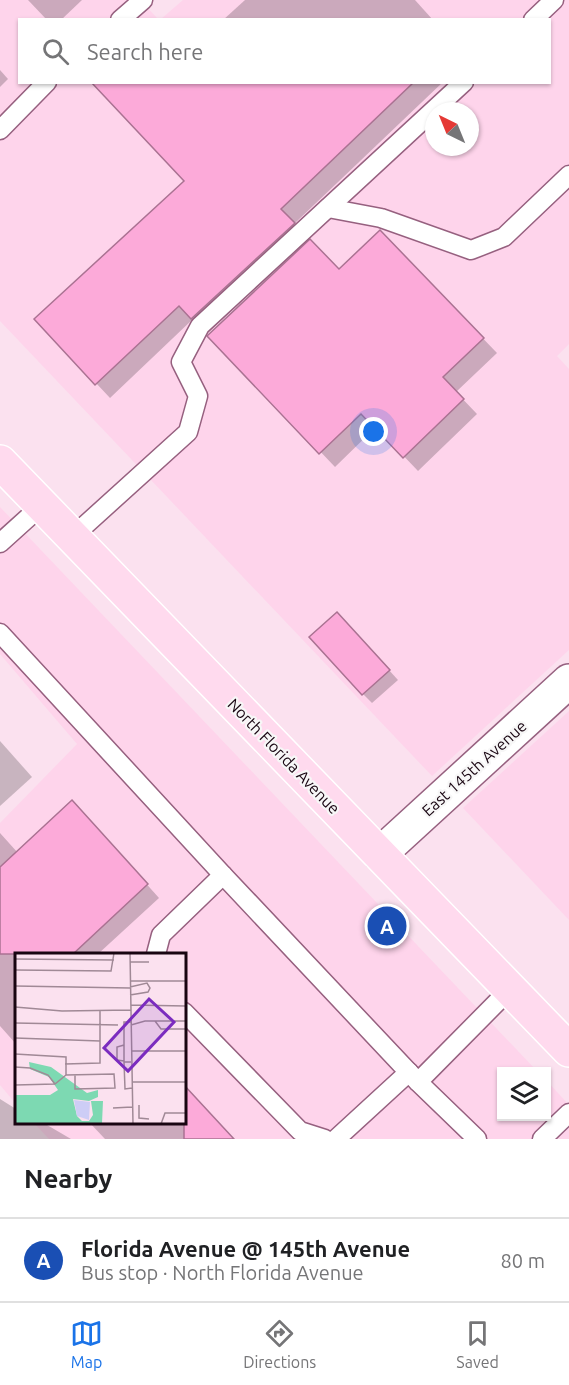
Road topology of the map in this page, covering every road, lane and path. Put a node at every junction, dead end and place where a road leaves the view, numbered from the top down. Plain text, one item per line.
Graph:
1 (143, 0) edge
2 (554, 0) edge
3 (122, 18) edge
4 (535, 18) edge
5 (45, 84) edge
6 (462, 84) edge
7 (0, 130) edge
8 (569, 175) edge
9 (328, 208) junction
10 (0, 462) edge
11 (41, 506) junction
12 (72, 537) junction
13 (0, 543) edge
14 (0, 633) edge
15 (569, 681) edge
16 (380, 854) junction
17 (223, 875) junction
18 (156, 953) edge
19 (510, 989) junction
20 (186, 1014) edge
21 (569, 1050) edge
22 (414, 1077) junction
23 (569, 1113) edge
24 (325, 1139) edge
25 (336, 1139) edge
26 (477, 1139) edge
27 (542, 1139) edge

1 - 3 lane
2 - 4 lane
5 - 7 lane
6 - 9 lane
8 - 9 lane
9 - 12 lane
10 - 11 main road, North Florida Avenue
11 - 12 main road, North Florida Avenue
11 - 13 lane
12 - 16 main road, North Florida Avenue
14 - 17 lane
15 - 16 street, East 145th Avenue
16 - 19 main road, North Florida Avenue
17 - 18 lane
17 - 22 lane
19 - 21 main road, North Florida Avenue
19 - 22 lane
20 - 24 lane
22 - 25 lane
22 - 26 lane
23 - 27 lane

